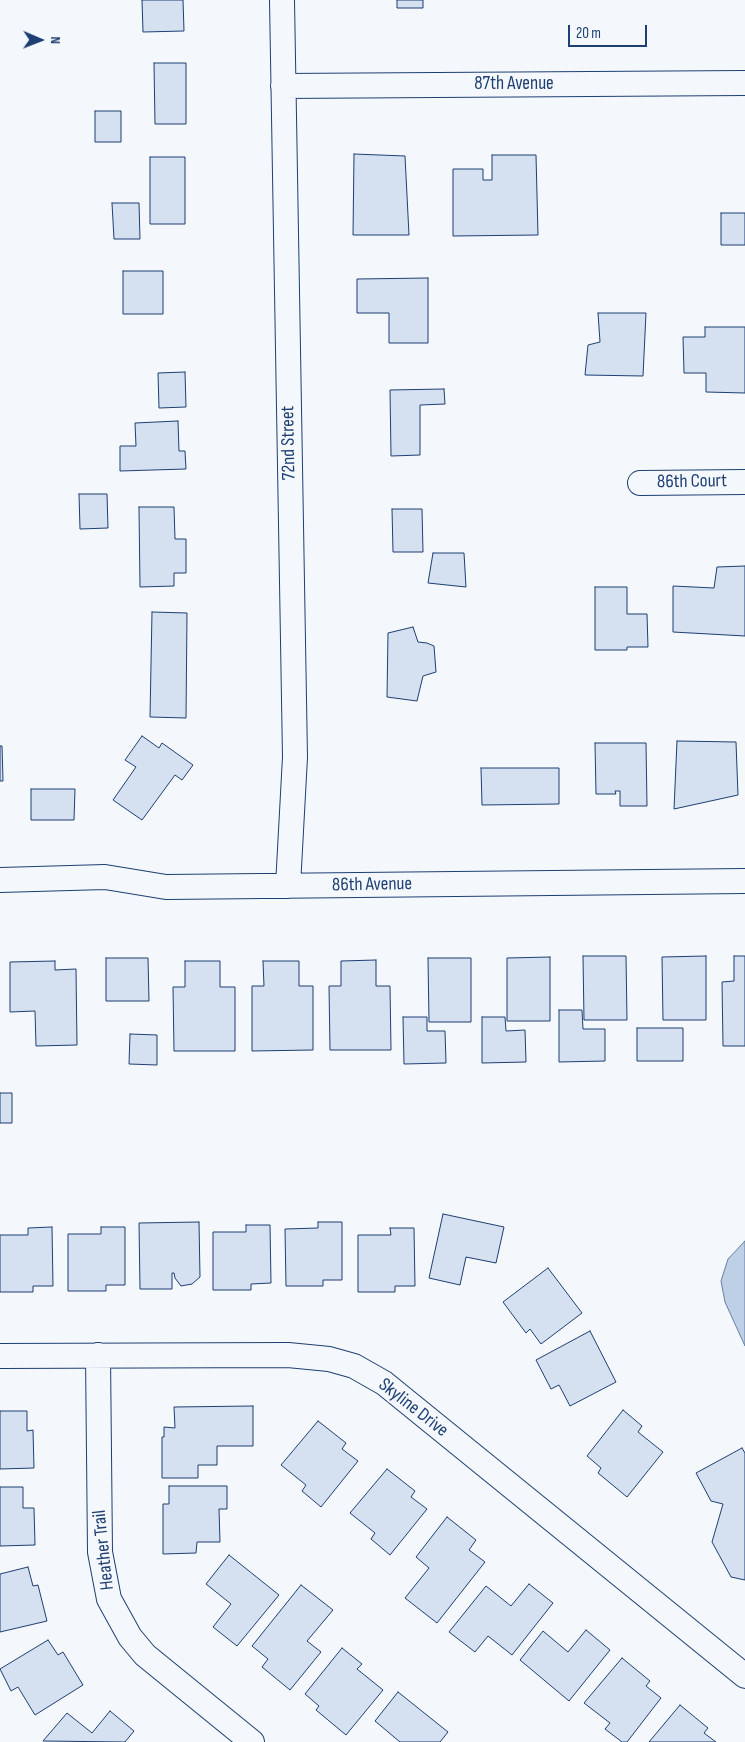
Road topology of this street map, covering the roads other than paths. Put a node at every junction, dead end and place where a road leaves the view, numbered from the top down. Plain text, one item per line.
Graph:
1 (282, 0) edge
2 (745, 83) edge
3 (283, 86) junction
4 (745, 482) edge
5 (640, 483) dead end
6 (0, 880) edge
7 (745, 881) edge
8 (288, 886) junction
9 (98, 1355) junction
10 (0, 1356) edge
11 (745, 1676) edge
12 (252, 1742) edge

1 - 3 street, 72nd Street
2 - 3 street, 87th Avenue
3 - 8 street, 72nd Street
4 - 5 street, 86th Court
6 - 8 street, 86th Avenue
7 - 8 street, 86th Avenue
9 - 10 street, Skyline Drive
9 - 11 street, Skyline Drive
9 - 12 street, Heather Trail

